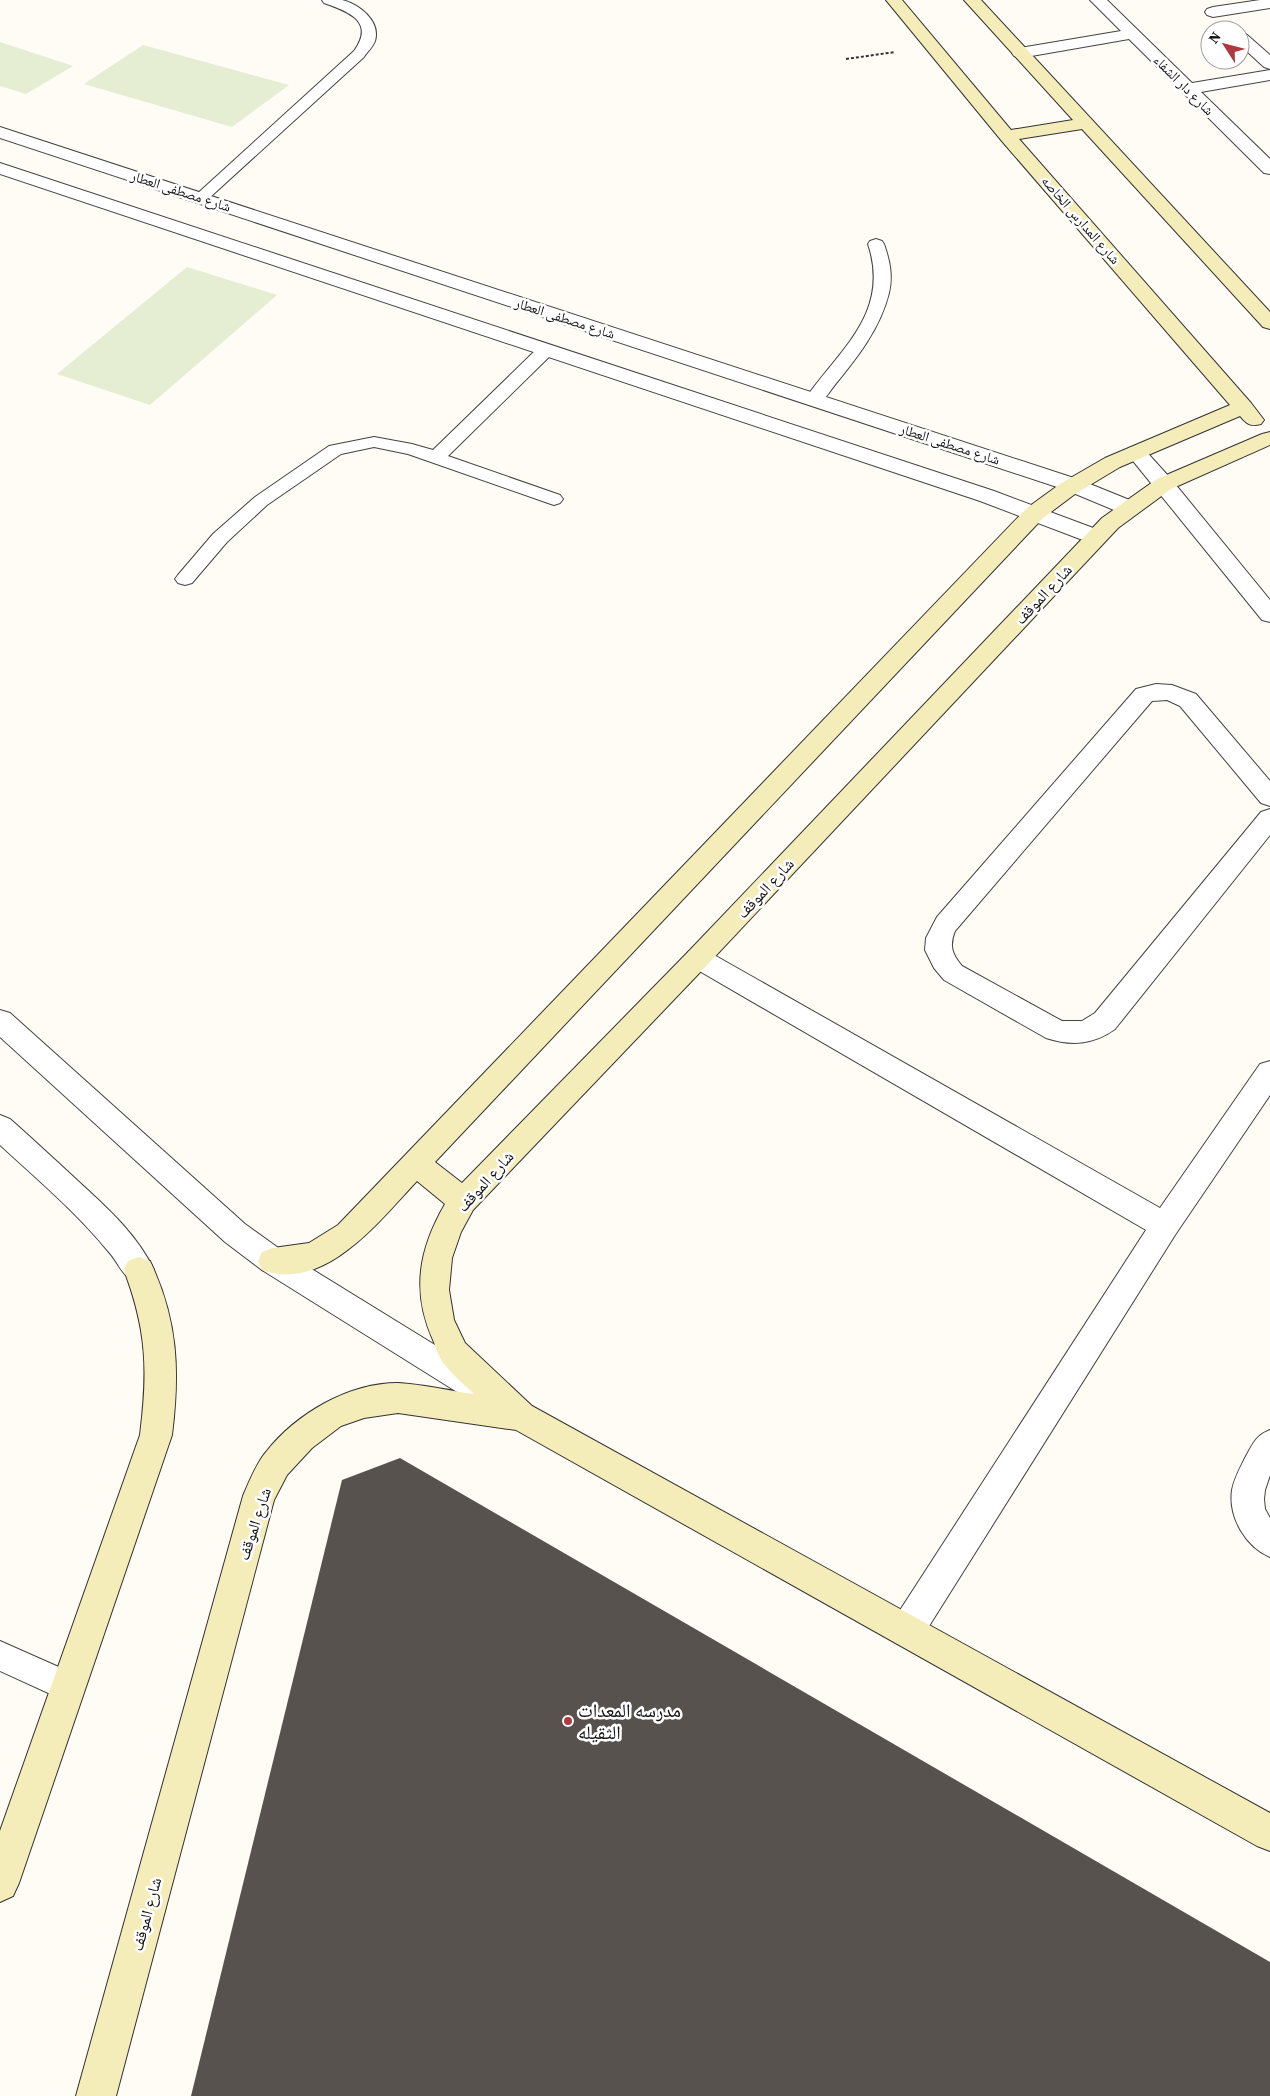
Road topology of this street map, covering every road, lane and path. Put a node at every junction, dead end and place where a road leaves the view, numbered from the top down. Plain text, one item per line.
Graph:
1 (329, 0) edge
2 (894, 0) edge
3 (972, 0) edge
4 (1098, 0) edge
5 (1200, 0) edge
6 (1270, 3) edge
7 (1213, 12) junction
8 (1222, 20) edge
9 (1132, 34) junction
10 (1250, 46) edge
11 (933, 47) junction
12 (1020, 53) junction
13 (846, 59) dead end
14 (1270, 64) edge
15 (1270, 75) edge
16 (1189, 89) junction
17 (1086, 123) junction
18 (0, 132) edge
19 (1007, 136) junction
20 (0, 168) edge
21 (1270, 169) edge
22 (198, 196) junction
23 (160, 221) junction
24 (876, 244) dead end
25 (418, 269) junction
26 (386, 296) junction
27 (1270, 323) edge
28 (546, 350) junction
29 (814, 399) junction
30 (1244, 407) junction
31 (1269, 438) edge
32 (1136, 452) junction
33 (436, 457) junction
34 (1164, 484) junction
35 (1073, 485) junction
36 (554, 499) dead end
37 (1129, 508) junction
38 (1035, 513) junction
39 (1096, 537) junction
40 (185, 579) dead end
41 (1270, 615) edge
42 (1270, 797) edge
43 (1270, 818) edge
44 (698, 958) junction
45 (0, 1021) edge
46 (1270, 1072) edge
47 (0, 1128) edge
48 (417, 1164) junction
49 (463, 1201) junction
50 (1165, 1226) junction
51 (273, 1261) junction
52 (521, 1416) junction
53 (1270, 1445) edge
54 (1270, 1541) edge
55 (907, 1630) junction
56 (0, 1656) edge
57 (68, 1687) junction
58 (1270, 1833) edge
59 (0, 1883) edge
60 (96, 2096) edge

1 - 22 lane
2 - 11 street, شارع المدارس الخاصه
3 - 12 street
4 - 9 street, شارع دار الشفاء
5 - 7 street
6 - 7 street
7 - 8 street
9 - 12 street
9 - 16 street, شارع دار الشفاء
10 - 14 street
11 - 13 path
11 - 19 street, شارع المدارس الخاصه
12 - 17 street
15 - 16 street
16 - 21 street, شارع دار الشفاء
17 - 19 street
17 - 27 street
18 - 22 street, شارع مصطفى العطار
19 - 30 street, شارع المدارس الخاصه
20 - 23 street
22 - 23 street
22 - 25 street, شارع مصطفى العطار
23 - 26 street
24 - 29 lane
25 - 26 street
25 - 29 street, شارع مصطفى العطار
26 - 28 street
28 - 33 lane
28 - 38 street
29 - 35 street, شارع مصطفى العطار
30 - 31 street, شارع المدارس الخاصه
30 - 32 street
31 - 34 street, شارع الموقف
32 - 34 street
32 - 35 street
33 - 36 lane
33 - 40 lane
34 - 37 street, شارع الموقف
34 - 41 street
35 - 37 street, شارع مصطفى العطار
35 - 38 street
37 - 39 street, شارع الموقف
38 - 39 street
38 - 48 street
39 - 44 street, شارع الموقف
42 - 43 street
44 - 49 street, شارع الموقف
44 - 50 street
45 - 51 street
46 - 50 street
47 - 57 street
48 - 49 street
48 - 51 street
49 - 52 street, شارع الموقف
50 - 55 street
51 - 52 street
52 - 55 street
52 - 60 street, شارع الموقف
53 - 54 street
55 - 58 street
56 - 57 lane
57 - 59 street

